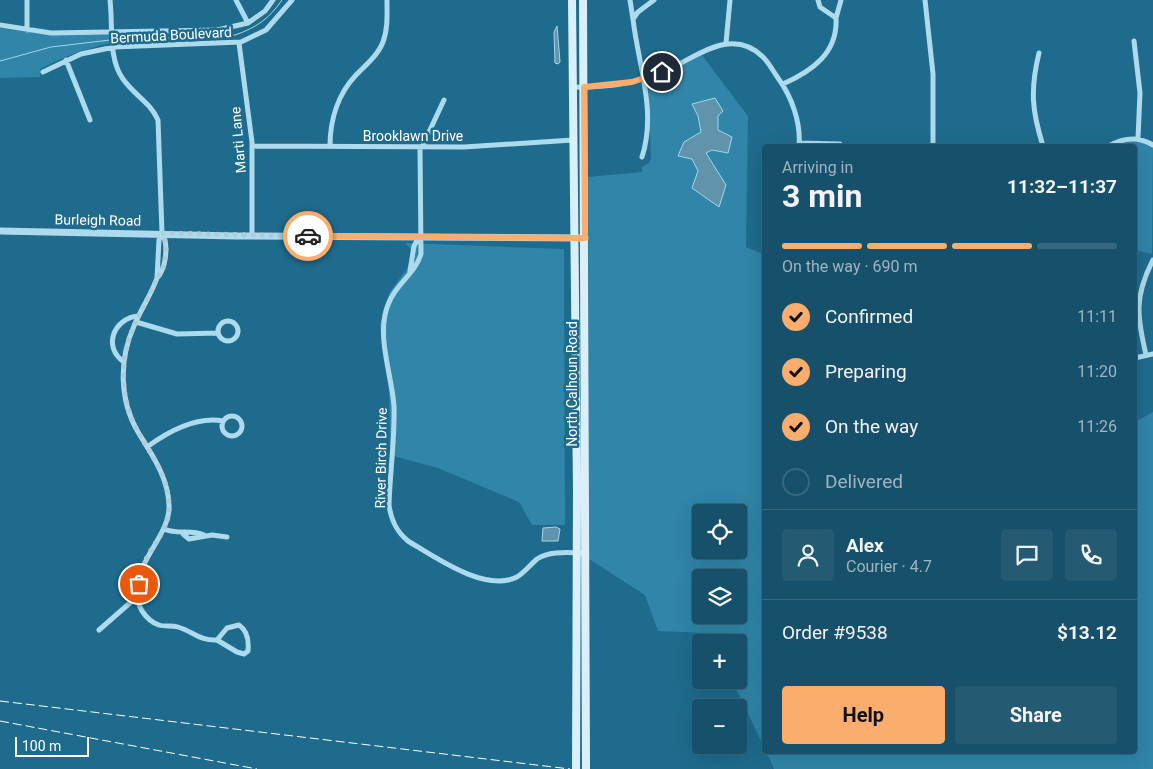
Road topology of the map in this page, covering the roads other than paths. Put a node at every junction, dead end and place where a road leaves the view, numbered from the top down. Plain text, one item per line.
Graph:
1 (27, 0) edge
2 (110, 0) edge
3 (236, 0) edge
4 (273, 0) edge
5 (292, 0) edge
6 (387, 0) edge
7 (572, 0) edge
8 (583, 0) edge
9 (630, 0) edge
10 (654, 0) edge
11 (730, 0) edge
12 (818, 0) edge
13 (840, 0) edge
14 (925, 0) edge
15 (836, 18) junction
16 (633, 19) junction
17 (248, 23) junction
18 (0, 25) edge
19 (26, 30) junction
20 (113, 34) junction
21 (1134, 41) dead end
22 (239, 43) junction
23 (726, 43) junction
24 (114, 45) junction
25 (1039, 54) dead end
26 (66, 60) junction
27 (43, 72) dead end
28 (644, 79) junction
29 (783, 84) junction
30 (573, 87) junction
31 (584, 87) junction
32 (444, 100) dead end
33 (90, 120) dead end
34 (1138, 138) junction
35 (573, 140) junction
36 (799, 144) edge
37 (933, 144) edge
38 (1042, 144) edge
39 (1113, 144) edge
40 (1153, 145) edge
41 (253, 146) junction
42 (330, 146) junction
43 (421, 147) junction
44 (642, 156) dead end
45 (0, 231) edge
46 (162, 233) junction
47 (252, 236) junction
48 (419, 237) junction
49 (574, 238) junction
50 (585, 238) junction
51 (1153, 260) edge
52 (138, 316) junction
53 (136, 322) junction
54 (218, 333) junction
55 (1153, 354) edge
56 (1146, 355) junction
57 (1137, 357) edge
58 (124, 362) junction
59 (223, 421) junction
60 (147, 447) junction
61 (164, 529) junction
62 (227, 537) dead end
63 (575, 553) junction
64 (586, 553) junction
65 (138, 595) junction
66 (100, 630) dead end
67 (217, 640) junction
68 (576, 769) edge
69 (586, 769) edge

1 - 19 street
2 - 20 street
3 - 17 street
4 - 17 street, Bermuda Boulevard
5 - 22 street, Bermuda Boulevard
6 - 42 street
7 - 30 main road, North Calhoun Road
8 - 31 main road, North Calhoun Road
9 - 16 street
10 - 16 street
11 - 23 street
12 - 15 street
13 - 15 street
14 - 37 street
15 - 29 street
16 - 28 street
17 - 20 street, Bermuda Boulevard
18 - 19 street, Bermuda Boulevard
19 - 20 street, Bermuda Boulevard
20 - 24 street
21 - 34 street
22 - 24 street, Bermuda Boulevard
22 - 41 street, Marti Lane
23 - 28 street
23 - 29 street
24 - 26 street, Bermuda Boulevard
24 - 46 street
25 - 38 street
26 - 27 street, Bermuda Boulevard
26 - 33 street
28 - 31 street
28 - 44 street
29 - 36 street
30 - 31 street
30 - 35 main road, North Calhoun Road
31 - 50 main road, North Calhoun Road
32 - 43 street
34 - 39 street
34 - 40 street
35 - 43 street, Brooklawn Drive
35 - 49 main road, North Calhoun Road
41 - 42 street, Brooklawn Drive
41 - 47 street, Marti Lane
42 - 43 street, Brooklawn Drive
43 - 48 street, River Birch Drive
45 - 46 street, Burleigh Road
46 - 47 street, Burleigh Road
46 - 52 street
47 - 48 street, Burleigh Road
48 - 49 street, Burleigh Road
48 - 63 street, River Birch Drive
49 - 50 street, Burleigh Road
49 - 63 main road, North Calhoun Road
50 - 64 main road, North Calhoun Road
51 - 56 street
52 - 53 street
52 - 58 street
53 - 54 street
53 - 58 street
54 - 54 street
55 - 56 street
56 - 57 street
58 - 60 street
59 - 59 street
59 - 60 street
60 - 61 street
61 - 62 street
61 - 65 street
63 - 64 street, River Birch Drive
63 - 68 main road, North Calhoun Road
64 - 69 main road, North Calhoun Road
65 - 66 street
65 - 67 street
67 - 67 street

